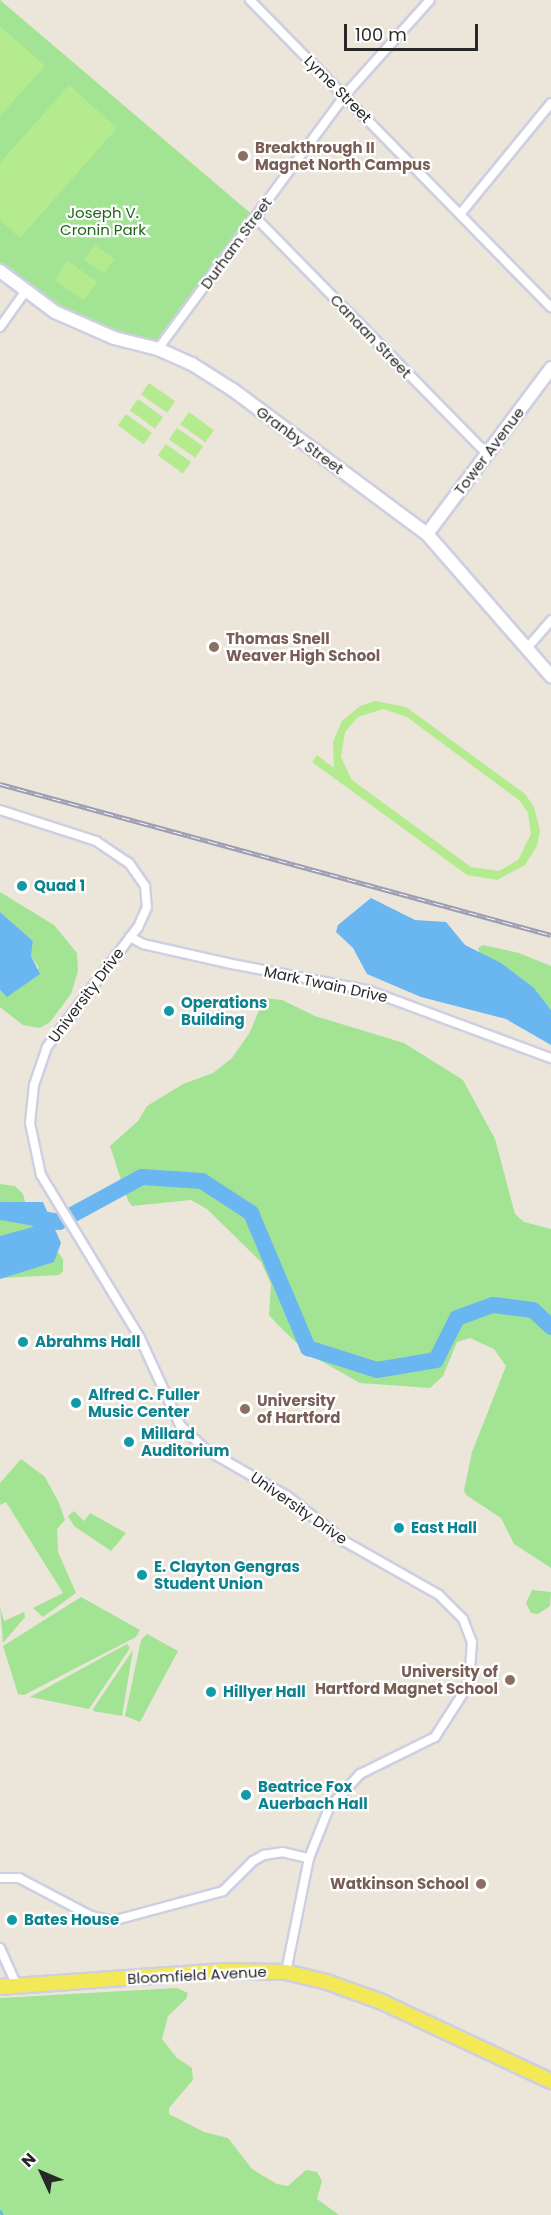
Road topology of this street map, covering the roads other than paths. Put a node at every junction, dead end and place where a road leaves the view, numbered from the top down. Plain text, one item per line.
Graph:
1 (250, 0) edge
2 (430, 0) edge
3 (345, 96) junction
4 (551, 103) edge
5 (461, 213) junction
6 (255, 217) junction
7 (0, 271) edge
8 (25, 292) junction
9 (551, 307) edge
10 (0, 327) edge
11 (158, 349) junction
12 (551, 368) edge
13 (487, 454) junction
14 (427, 534) junction
15 (551, 620) edge
16 (527, 648) junction
17 (551, 676) edge
18 (0, 810) edge
19 (130, 937) junction
20 (551, 1058) edge
21 (309, 1858) junction
22 (0, 1878) edge
23 (0, 1948) edge
24 (286, 1972) junction
25 (17, 1986) junction
26 (0, 1988) edge
27 (551, 2081) edge

1 - 3 street, Lyme Street
2 - 3 street, Durham Street
3 - 5 street, Lyme Street
3 - 6 street, Durham Street
4 - 5 street
5 - 9 street, Lyme Street
6 - 11 street, Durham Street
6 - 13 street, Canaan Street
7 - 8 main road, Granby Street
8 - 10 street
8 - 11 main road, Granby Street
11 - 14 main road, Granby Street
12 - 13 main road, Tower Avenue
13 - 14 main road, Tower Avenue
14 - 16 main road, Granby Street
15 - 16 street
16 - 17 main road, Granby Street
18 - 19 street, University Drive
19 - 20 street, Mark Twain Drive
19 - 21 street, University Drive
21 - 22 street
21 - 24 street, University Drive
23 - 25 street
24 - 25 main road, Bloomfield Avenue
24 - 27 main road, Bloomfield Avenue
25 - 26 main road, Bloomfield Avenue

